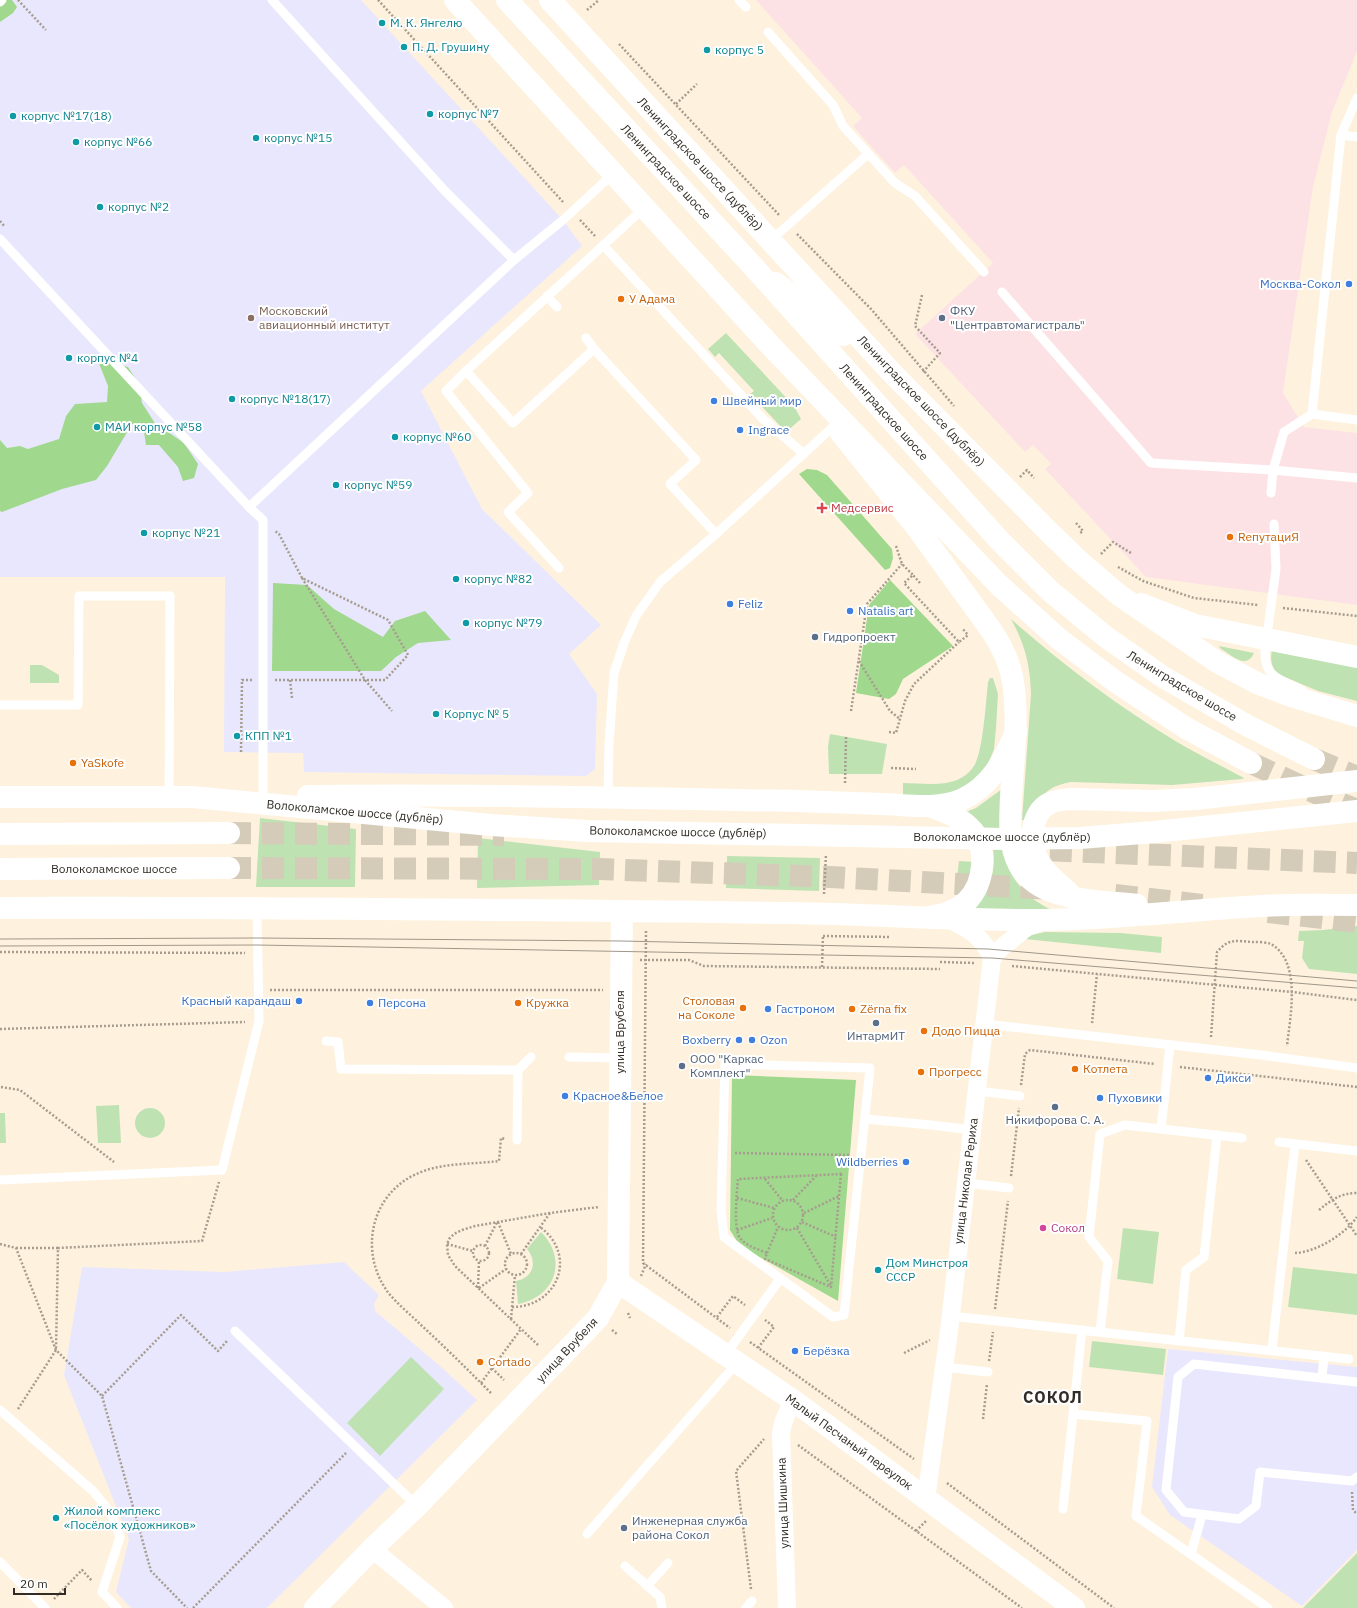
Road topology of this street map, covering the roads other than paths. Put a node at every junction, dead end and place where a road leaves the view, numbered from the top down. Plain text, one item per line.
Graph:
1 (272, 0) edge
2 (455, 0) edge
3 (507, 0) edge
4 (553, 1) edge
5 (768, 32) dead end
6 (1357, 98) edge
7 (1342, 135) junction
8 (1357, 137) edge
9 (868, 154) junction
10 (614, 173) junction
11 (645, 207) junction
12 (0, 239) edge
13 (770, 241) junction
14 (603, 245) junction
15 (514, 260) junction
16 (750, 263) junction
17 (984, 272) dead end
18 (1002, 292) dead end
19 (547, 296) junction
20 (557, 307) dead end
21 (586, 338) dead end
22 (769, 344) junction
23 (594, 349) junction
24 (466, 371) junction
25 (892, 373) junction
26 (1312, 414) junction
27 (1357, 420) edge
28 (835, 425) junction
29 (804, 454) junction
30 (1273, 470) junction
31 (1357, 478) edge
32 (1271, 493) dead end
33 (249, 507) junction
34 (1274, 524) dead end
35 (716, 534) junction
36 (559, 568) dead end
37 (1119, 595) junction
38 (1266, 639) junction
39 (1357, 657) edge
40 (0, 705) edge
41 (1325, 707) junction
42 (1357, 716) edge
43 (1016, 732) junction
44 (1314, 759) tunnel mouth
45 (1251, 763) tunnel mouth
46 (1357, 781) edge
47 (169, 796) junction
48 (263, 796) junction
49 (0, 797) edge
50 (192, 797) junction
51 (608, 798) junction
52 (929, 806) junction
53 (1357, 811) edge
54 (228, 833) tunnel mouth
55 (0, 834) edge
56 (229, 868) tunnel mouth
57 (0, 869) edge
58 (1073, 897) junction
59 (1357, 905) edge
60 (0, 908) edge
61 (257, 908) junction
62 (622, 911) junction
63 (1190, 911) junction
64 (921, 918) junction
65 (951, 920) junction
66 (1046, 920) junction
67 (992, 958) junction
68 (985, 1024) junction
69 (326, 1042) dead end
70 (1170, 1045) junction
71 (531, 1057) dead end
72 (569, 1057) dead end
73 (620, 1058) junction
74 (1357, 1068) edge
75 (518, 1070) junction
76 (977, 1091) junction
77 (1020, 1096) road end
78 (865, 1120) junction
79 (1161, 1129) junction
80 (972, 1130) junction
81 (1217, 1135) junction
82 (1242, 1138) dead end
83 (518, 1140) dead end
84 (1278, 1142) dead end
85 (1295, 1144) junction
86 (1357, 1151) edge
87 (0, 1180) edge
88 (966, 1183) junction
89 (1009, 1188) road end
90 (780, 1279) junction
91 (618, 1282) junction
92 (950, 1316) junction
93 (1082, 1330) junction
94 (235, 1331) road end
95 (1100, 1332) junction
96 (1179, 1341) junction
97 (1272, 1350) junction
98 (1324, 1356) junction
99 (732, 1358) junction
100 (1349, 1359) dead end
101 (944, 1367) junction
102 (988, 1372) road end
103 (1322, 1378) junction
104 (1357, 1382) edge
105 (794, 1401) junction
106 (0, 1410) edge
107 (1073, 1414) junction
108 (1354, 1479) edge
109 (417, 1506) junction
110 (929, 1508) junction
111 (1063, 1509) dead end
112 (1202, 1516) junction
113 (587, 1534) dead end
114 (372, 1549) junction
115 (1191, 1554) junction
116 (668, 1563) dead end
117 (625, 1566) dead end
118 (2, 1568) edge
119 (647, 1586) junction
120 (752, 1601) road end
121 (47, 1606) edge
122 (117, 1608) edge
123 (315, 1608) edge
124 (444, 1608) edge
125 (662, 1608) edge
126 (746, 1608) edge
127 (787, 1608) edge
128 (1074, 1608) edge
129 (1268, 1608) edge

1 - 15 lane
2 - 10 main road
3 - 16 main road, Ленинградское шоссе
4 - 13 main road, Ленинградское шоссе (дублёр)
5 - 9 lane
6 - 7 lane
7 - 8 lane
7 - 26 lane
9 - 13 lane
9 - 17 lane
10 - 11 main road
10 - 15 lane
11 - 14 lane
11 - 22 main road
12 - 33 lane
13 - 25 main road, Ленинградское шоссе (дублёр)
14 - 19 lane
14 - 29 lane
15 - 33 lane
16 - 25 main road
16 - 44 main road, Ленинградское шоссе
18 - 30 lane
19 - 20 lane
19 - 24 lane
21 - 23 lane
22 - 28 main road
22 - 45 main road
23 - 24 lane
23 - 35 lane
24 - 36 lane
25 - 37 main road, Ленинградское шоссе (дублёр)
26 - 27 lane
26 - 30 lane
28 - 29 lane
28 - 43 main road
29 - 35 lane
30 - 31 lane
30 - 32 lane
33 - 48 lane
34 - 38 lane
35 - 51 lane
37 - 38 main road
37 - 41 main road, Ленинградское шоссе (дублёр)
38 - 39 main road
38 - 41 lane
40 - 47 lane
41 - 42 main road, Ленинградское шоссе (дублёр)
43 - 52 main road
43 - 58 main road
46 - 58 main road
47 - 49 main road, Волоколамское шоссе (дублёр)
47 - 50 main road, Волоколамское шоссе (дублёр)
48 - 50 main road
48 - 51 main road
50 - 53 main road, Волоколамское шоссе (дублёр)
51 - 52 main road
52 - 64 main road
54 - 55 main road
56 - 57 main road, Волоколамское шоссе
58 - 63 main road
59 - 63 main road
60 - 61 main road
61 - 62 main road
61 - 87 lane
62 - 64 main road
62 - 73 main road, улица Врубеля
63 - 66 main road
64 - 65 main road
65 - 66 main road
65 - 67 street
66 - 67 street
67 - 68 street, улица Николая Рериха
68 - 70 lane
68 - 76 street, улица Николая Рериха
69 - 75 lane
70 - 74 lane
70 - 79 lane
71 - 75 lane
72 - 73 lane
73 - 91 main road, улица Врубеля
75 - 83 lane
76 - 77 lane
76 - 80 street, улица Николая Рериха
78 - 80 lane
78 - 90 lane
78 - 90 lane
79 - 81 lane
79 - 95 lane
80 - 88 street, улица Николая Рериха
81 - 82 lane
81 - 96 lane
84 - 85 lane
85 - 86 lane
85 - 97 lane
88 - 89 lane
88 - 92 street, улица Николая Рериха
90 - 99 lane
91 - 99 main road, Малый Песчаный переулок
91 - 109 main road, улица Врубеля
92 - 93 lane
92 - 101 street, улица Николая Рериха
93 - 95 lane
93 - 107 lane
94 - 109 lane
95 - 96 lane
96 - 97 lane
97 - 98 lane
98 - 100 lane
98 - 103 lane
99 - 105 main road, Малый Песчаный переулок
99 - 113 lane
101 - 102 lane
101 - 110 street, улица Николая Рериха
103 - 104 lane
103 - 112 lane
105 - 110 main road, Малый Песчаный переулок
105 - 127 street, улица Шишкина
106 - 122 lane
107 - 111 lane
107 - 115 lane
108 - 112 lane
109 - 114 main road, улица Врубеля
110 - 128 main road, Малый Песчаный переулок
112 - 115 lane
114 - 123 main road, улица Врубеля
114 - 124 street
115 - 129 lane
116 - 119 lane
117 - 119 lane
118 - 121 lane
119 - 125 lane
120 - 126 lane

